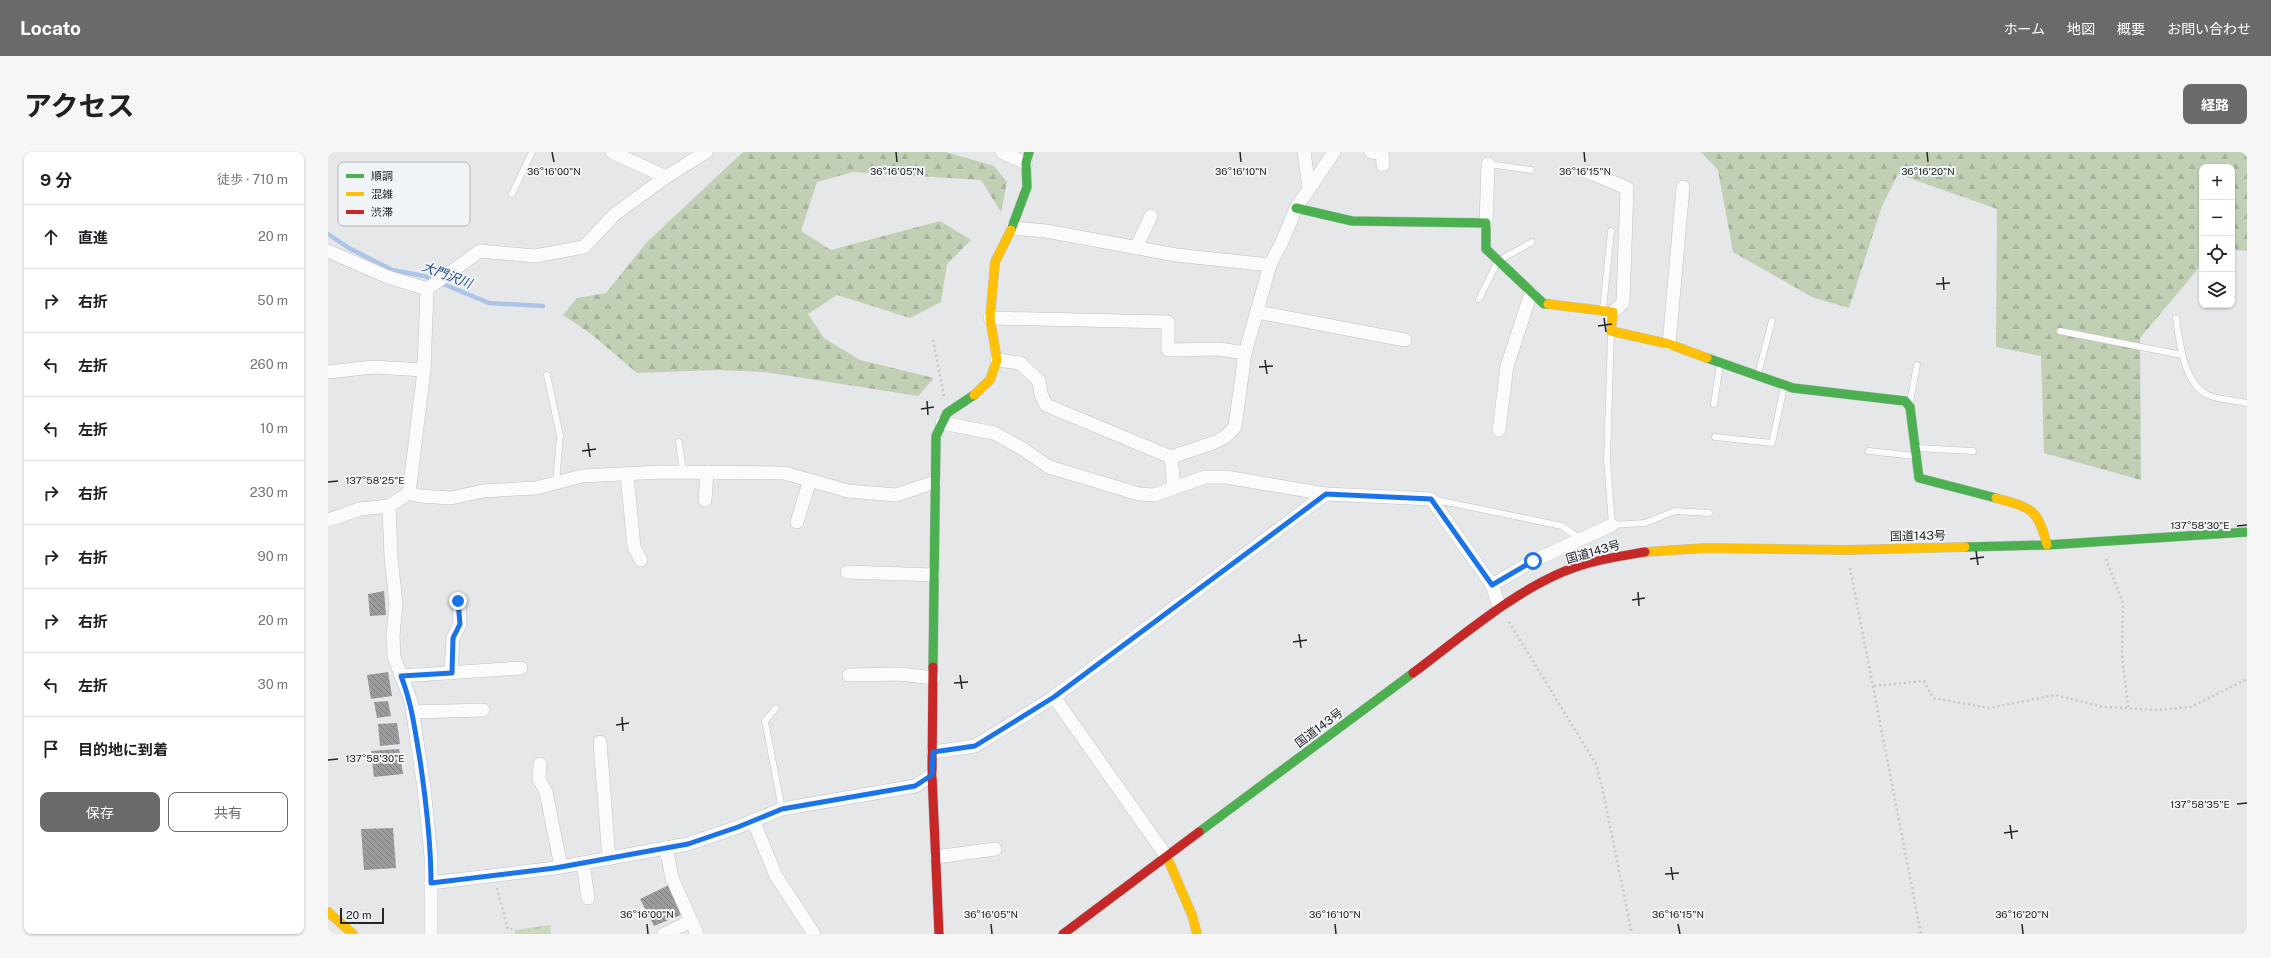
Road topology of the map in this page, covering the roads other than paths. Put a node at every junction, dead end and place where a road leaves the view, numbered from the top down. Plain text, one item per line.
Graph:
1 (532, 152) edge
2 (612, 152) edge
3 (706, 152) edge
4 (1002, 152) edge
5 (1304, 152) edge
6 (1334, 152) edge
7 (1371, 152) edge
8 (1028, 158) edge
9 (1488, 164) joint
10 (1383, 165) dead end
11 (1531, 170) dead end
12 (1588, 172) dead end
13 (666, 177) junction
14 (1309, 187) junction
15 (1683, 187) dead end
16 (512, 194) dead end
17 (1296, 208) junction
18 (1151, 216) dead end
19 (1486, 223) junction
20 (1012, 228) junction
21 (1611, 231) dead end
22 (1532, 242) dead end
23 (1136, 248) junction
24 (328, 251) edge
25 (1498, 261) junction
26 (1270, 264) junction
27 (427, 289) junction
28 (1531, 292) junction
29 (1478, 299) dead end
30 (1257, 312) junction
31 (1608, 312) junction
32 (990, 318) junction
33 (2176, 318) dead end
34 (1772, 321) dead end
35 (1611, 331) junction
36 (2060, 331) dead end
37 (1405, 340) dead end
38 (1669, 344) junction
39 (1245, 353) junction
40 (2182, 355) junction
41 (997, 360) junction
42 (1721, 362) junction
43 (1917, 365) dead end
44 (424, 370) junction
45 (328, 372) edge
46 (547, 375) dead end
47 (1758, 375) junction
48 (1785, 385) junction
49 (2247, 403) edge
50 (1714, 404) dead end
51 (1910, 407) junction
52 (945, 418) junction
53 (1499, 430) dead end
54 (1715, 437) dead end
55 (679, 442) dead end
56 (1869, 451) dead end
57 (1973, 451) dead end
58 (1916, 452) junction
59 (1171, 457) junction
60 (683, 472) junction
61 (706, 472) junction
62 (627, 475) junction
63 (810, 480) junction
64 (935, 482) junction
65 (556, 483) junction
66 (1174, 488) junction
67 (409, 493) junction
68 (1326, 494) junction
69 (1431, 499) junction
70 (705, 500) dead end
71 (389, 506) junction
72 (1709, 513) dead end
73 (328, 520) edge
74 (797, 522) dead end
75 (1612, 526) junction
76 (2247, 532) edge
77 (1581, 540) junction
78 (2046, 545) junction
79 (641, 560) dead end
80 (846, 572) dead end
81 (934, 575) junction
82 (1492, 585) junction
83 (458, 601) dead end
84 (1500, 608) junction
85 (521, 668) dead end
86 (452, 673) junction
87 (849, 675) dead end
88 (401, 676) junction
89 (934, 678) junction
90 (1054, 697) junction
91 (776, 708) dead end
92 (483, 710) dead end
93 (412, 712) junction
94 (600, 742) dead end
95 (933, 752) junction
96 (540, 764) dead end
97 (932, 775) junction
98 (782, 809) junction
99 (754, 820) junction
100 (666, 848) junction
101 (995, 850) dead end
102 (936, 857) junction
103 (1167, 857) junction
104 (609, 859) junction
105 (583, 863) junction
106 (562, 867) junction
107 (431, 883) junction
108 (588, 898) dead end
109 (328, 912) edge
110 (691, 921) junction
111 (353, 934) edge
112 (431, 934) edge
113 (664, 934) edge
114 (697, 934) edge
115 (814, 934) edge
116 (939, 934) edge
117 (1063, 934) edge
118 (1197, 934) edge

1 - 16 lane
2 - 13 street
3 - 13 street
4 - 8 street
5 - 14 street
6 - 14 street
7 - 10 street
8 - 20 main road
9 - 11 lane
9 - 19 street
12 - 31 street
13 - 27 street
14 - 17 street
15 - 38 street
17 - 19 main road
17 - 26 street
18 - 23 street
19 - 25 main road
20 - 23 street
20 - 32 main road
21 - 31 lane
22 - 25 lane
23 - 26 street
24 - 27 street
25 - 28 main road
25 - 29 lane
26 - 30 street
27 - 44 street
28 - 31 main road
28 - 53 street
30 - 37 street
30 - 39 street
31 - 35 main road
32 - 39 street
32 - 41 main road
33 - 40 lane
34 - 47 lane
35 - 38 main road
35 - 75 lane
36 - 40 lane
38 - 42 main road
39 - 59 street
40 - 49 lane
41 - 52 main road
41 - 59 street
42 - 47 main road
42 - 50 lane
43 - 51 lane
44 - 45 street
44 - 67 street
46 - 65 lane
47 - 48 main road
48 - 51 main road
48 - 54 lane
51 - 58 main road
52 - 64 main road
52 - 66 street
55 - 60 lane
56 - 58 lane
57 - 58 lane
58 - 78 main road
59 - 66 street
60 - 61 street
60 - 62 street
61 - 63 street
61 - 70 street
62 - 65 street
62 - 79 street
63 - 64 street
63 - 74 street
64 - 81 main road
65 - 67 street
66 - 68 street
67 - 71 street
68 - 69 street
68 - 90 street
69 - 77 lane
69 - 82 street
71 - 73 street
71 - 88 street
72 - 75 lane
75 - 77 street
76 - 78 main road, 国道143号
77 - 82 street
78 - 84 main road, 国道143号
80 - 81 street
81 - 89 main road
82 - 84 street
83 - 86 street
84 - 103 main road, 国道143号
85 - 86 street
86 - 88 street
87 - 89 street
88 - 93 street
89 - 95 main road
90 - 95 street
90 - 103 street
91 - 98 lane
92 - 93 street
93 - 107 street
94 - 104 street
95 - 97 main road
96 - 106 street
97 - 98 street
97 - 102 main road
98 - 99 street
99 - 100 street
99 - 115 street
100 - 104 street
100 - 110 street
101 - 102 street
102 - 116 main road
103 - 117 main road, 国道143号
103 - 118 main road
104 - 105 street
105 - 106 street
105 - 108 street
106 - 107 street
107 - 112 street
109 - 111 main road
110 - 113 street
110 - 114 street

